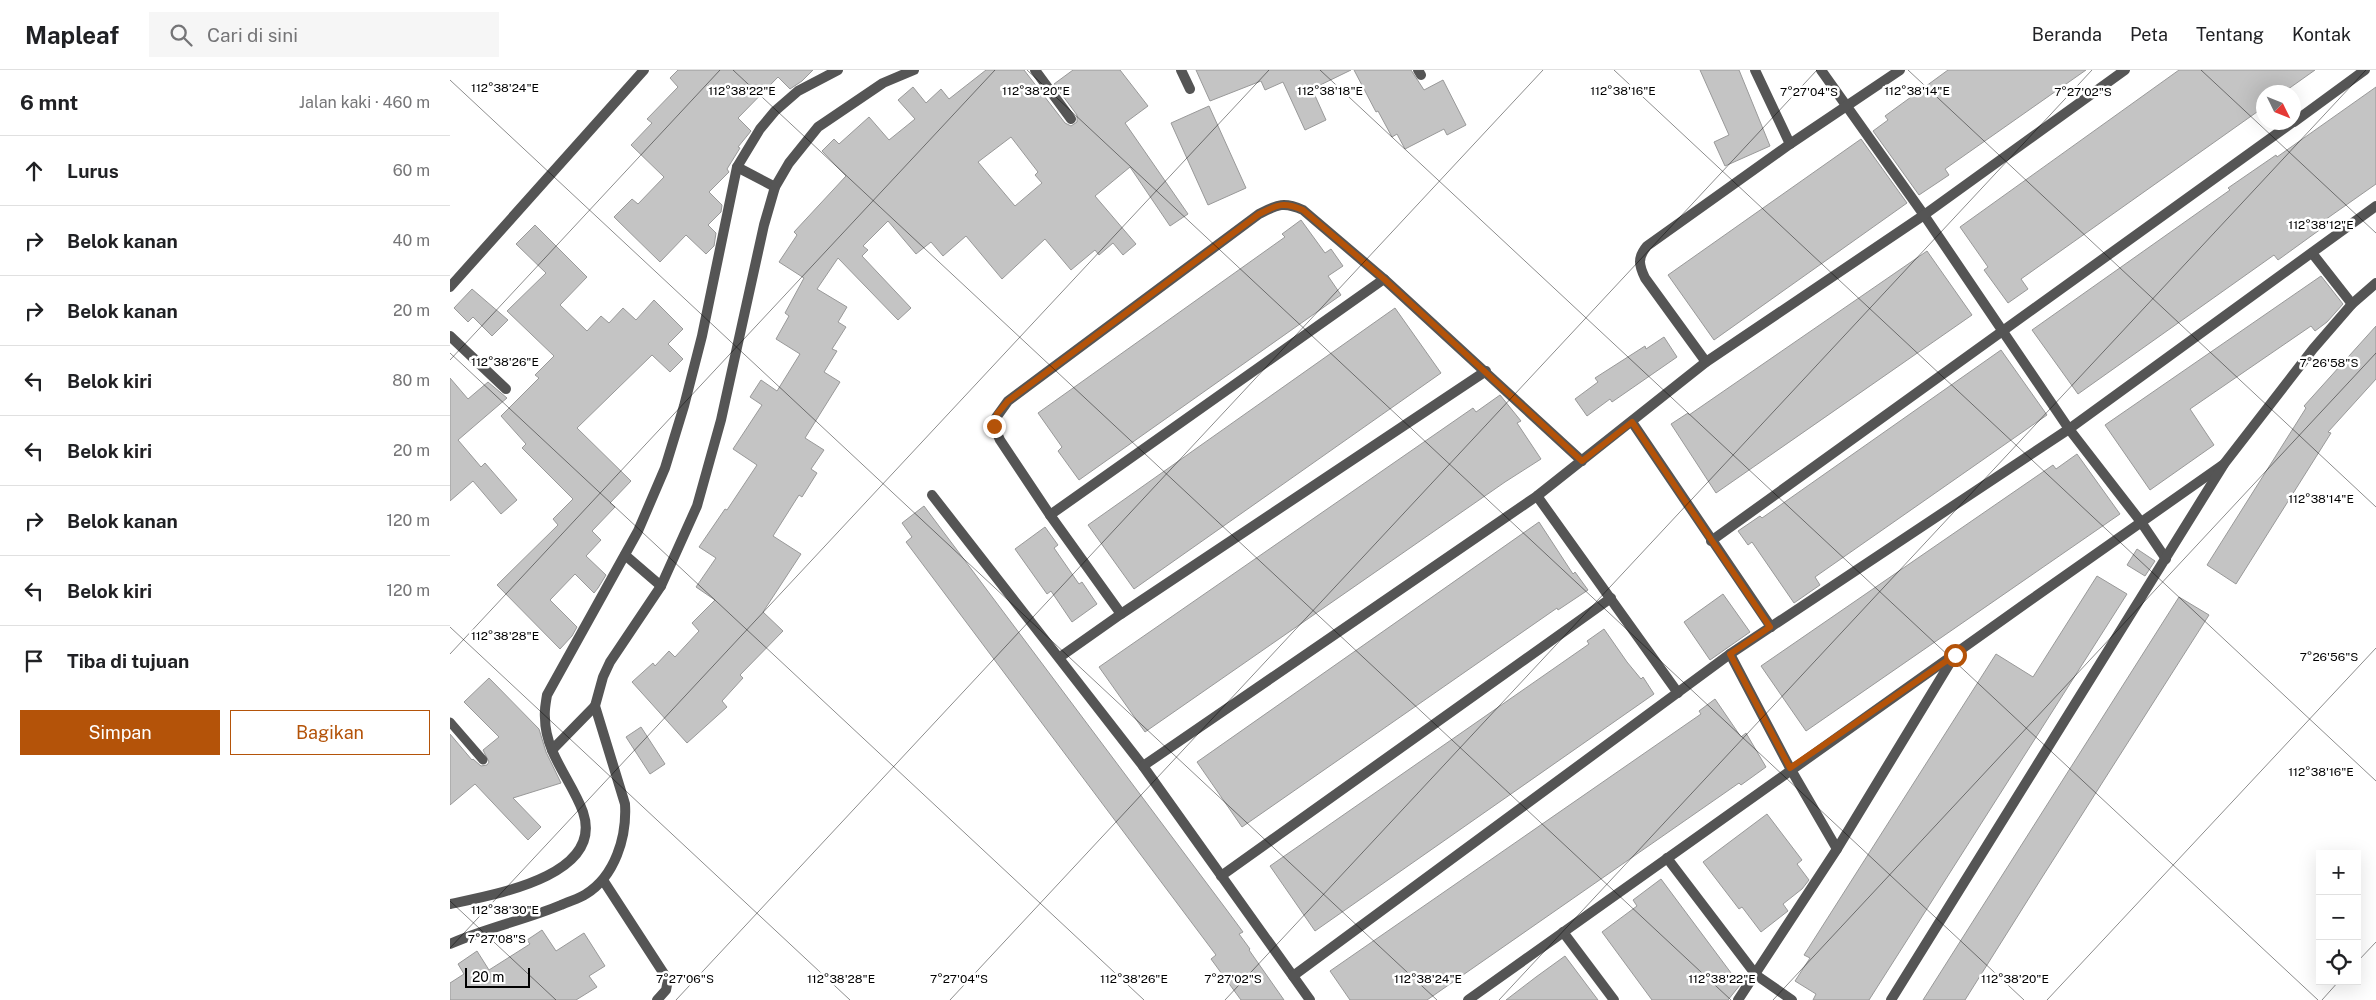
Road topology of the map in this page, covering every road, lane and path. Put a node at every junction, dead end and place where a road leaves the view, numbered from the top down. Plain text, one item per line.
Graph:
1 (644, 70) edge
2 (838, 70) edge
3 (1035, 70) edge
4 (1181, 70) edge
5 (1755, 70) edge
6 (1821, 70) edge
7 (1900, 70) edge
8 (2126, 70) edge
9 (2366, 70) edge
10 (910, 71) edge
11 (1190, 89) dead end
12 (1847, 107) junction
13 (2301, 116) edge
14 (1071, 119) dead end
15 (2282, 130) edge
16 (1790, 144) junction
17 (742, 168) junction
18 (776, 187) junction
19 (2376, 206) edge
20 (1924, 215) junction
21 (2312, 253) junction
22 (1384, 279) junction
23 (2376, 282) edge
24 (450, 286) edge
25 (2352, 304) junction
26 (2004, 332) junction
27 (450, 336) edge
28 (1706, 362) junction
29 (1486, 371) junction
30 (506, 389) dead end
31 (1632, 422) junction
32 (2070, 429) junction
33 (1582, 461) junction
34 (2224, 464) junction
35 (932, 495) dead end
36 (1537, 496) junction
37 (1050, 515) junction
38 (2141, 522) junction
39 (1711, 541) junction
40 (627, 558) junction
41 (2166, 559) junction
42 (661, 586) junction
43 (1611, 598) junction
44 (1121, 614) junction
45 (1770, 627) junction
46 (1730, 654) junction
47 (1955, 655) junction
48 (1060, 657) junction
49 (1678, 694) junction
50 (595, 706) junction
51 (450, 722) edge
52 (552, 750) junction
53 (483, 760) dead end
54 (1143, 766) junction
55 (1790, 768) junction
56 (1837, 849) junction
57 (1666, 858) junction
58 (1221, 876) junction
59 (603, 880) junction
60 (450, 904) edge
61 (1563, 932) junction
62 (450, 944) edge
63 (1756, 975) junction
64 (1293, 976) junction
65 (657, 1000) edge
66 (1310, 1000) edge
67 (1469, 1000) edge
68 (1614, 1000) edge
69 (1738, 1000) edge
70 (1792, 1000) edge
71 (1891, 1000) edge

1 - 24 street
2 - 17 street
3 - 14 street
4 - 11 street
5 - 16 street
6 - 12 street
7 - 12 street
8 - 20 street
9 - 13 street
10 - 18 street
12 - 16 street
12 - 20 street
15 - 26 street
16 - 28 street
17 - 18 street
17 - 40 street
18 - 42 street
19 - 21 street
20 - 26 street
20 - 28 street
21 - 25 street
21 - 32 street
22 - 29 street
22 - 37 street
22 - 37 street
23 - 25 street
25 - 34 street
26 - 32 street
26 - 39 street
27 - 30 street
28 - 31 street
29 - 33 street
29 - 44 street
31 - 33 street
31 - 39 street
32 - 38 street
32 - 45 street
33 - 36 street
34 - 38 street
34 - 41 street
35 - 48 street
36 - 43 street
36 - 54 street
37 - 44 street
38 - 41 street
38 - 47 street
39 - 45 street
40 - 42 street
40 - 52 street
41 - 71 street
42 - 50 street
43 - 49 street
43 - 58 street
44 - 48 street
45 - 46 street
46 - 49 street
46 - 55 street
47 - 55 street
47 - 56 street
48 - 54 street
49 - 64 street
50 - 52 street
50 - 59 street
51 - 53 lane
52 - 60 street
54 - 58 street
55 - 56 street
55 - 57 street
56 - 63 street
57 - 61 street
57 - 63 street
58 - 64 street
59 - 62 street
59 - 65 street
61 - 67 street
61 - 68 street
63 - 69 street
63 - 70 street
64 - 66 street

